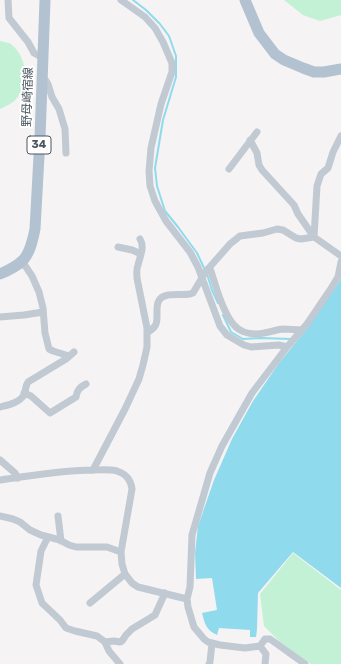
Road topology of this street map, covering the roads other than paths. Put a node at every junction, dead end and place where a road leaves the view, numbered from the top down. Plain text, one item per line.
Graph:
1 (8, 0) edge
2 (45, 0) edge
3 (121, 0) edge
4 (245, 0) edge
5 (43, 58) junction
6 (341, 69) edge
7 (42, 75) junction
8 (257, 132) dead end
9 (341, 136) edge
10 (250, 140) junction
11 (66, 153) dead end
12 (229, 169) dead end
13 (314, 237) junction
14 (140, 239) dead end
15 (118, 247) dead end
16 (141, 254) junction
17 (341, 256) edge
18 (22, 261) junction
19 (341, 262) edge
20 (210, 268) junction
21 (0, 274) edge
22 (202, 279) junction
23 (44, 312) junction
24 (0, 317) edge
25 (148, 332) junction
26 (301, 332) junction
27 (288, 346) junction
28 (86, 384) dead end
29 (24, 393) junction
30 (0, 407) edge
31 (0, 460) edge
32 (93, 470) junction
33 (18, 478) junction
34 (0, 480) edge
35 (0, 516) edge
36 (58, 516) dead end
37 (48, 537) junction
38 (62, 541) junction
39 (121, 552) junction
40 (125, 574) junction
41 (165, 593) junction
42 (187, 599) junction
43 (90, 603) dead end
44 (105, 642) junction
45 (212, 643) junction
46 (260, 646) junction
47 (293, 660) edge
48 (120, 664) edge
49 (209, 664) edge
50 (265, 664) edge
51 (305, 664) edge

1 - 5 street
2 - 5 main road, 野母崎宿線 / 34
3 - 22 street
4 - 6 main road
5 - 7 main road, 野母崎宿線 / 34
7 - 11 street
7 - 18 main road, 野母崎宿線 / 34
8 - 10 street
9 - 13 street
10 - 12 street
10 - 13 street
13 - 17 street
13 - 20 street
14 - 16 street
15 - 16 street
16 - 25 street
18 - 21 main road
18 - 23 street
19 - 26 street
20 - 22 street
20 - 26 street
22 - 25 street
22 - 27 street
23 - 24 street
23 - 29 street
25 - 32 street
26 - 27 street
27 - 42 street
28 - 29 street
29 - 30 street
31 - 33 street
32 - 33 street
32 - 39 street
33 - 34 street
35 - 37 street
36 - 38 street
37 - 38 street
37 - 44 street
38 - 39 street
39 - 40 street
40 - 41 street
40 - 43 street
41 - 42 street
41 - 44 street
42 - 45 street
44 - 48 street
45 - 46 street
45 - 49 street
46 - 47 street
46 - 50 street
47 - 51 street

